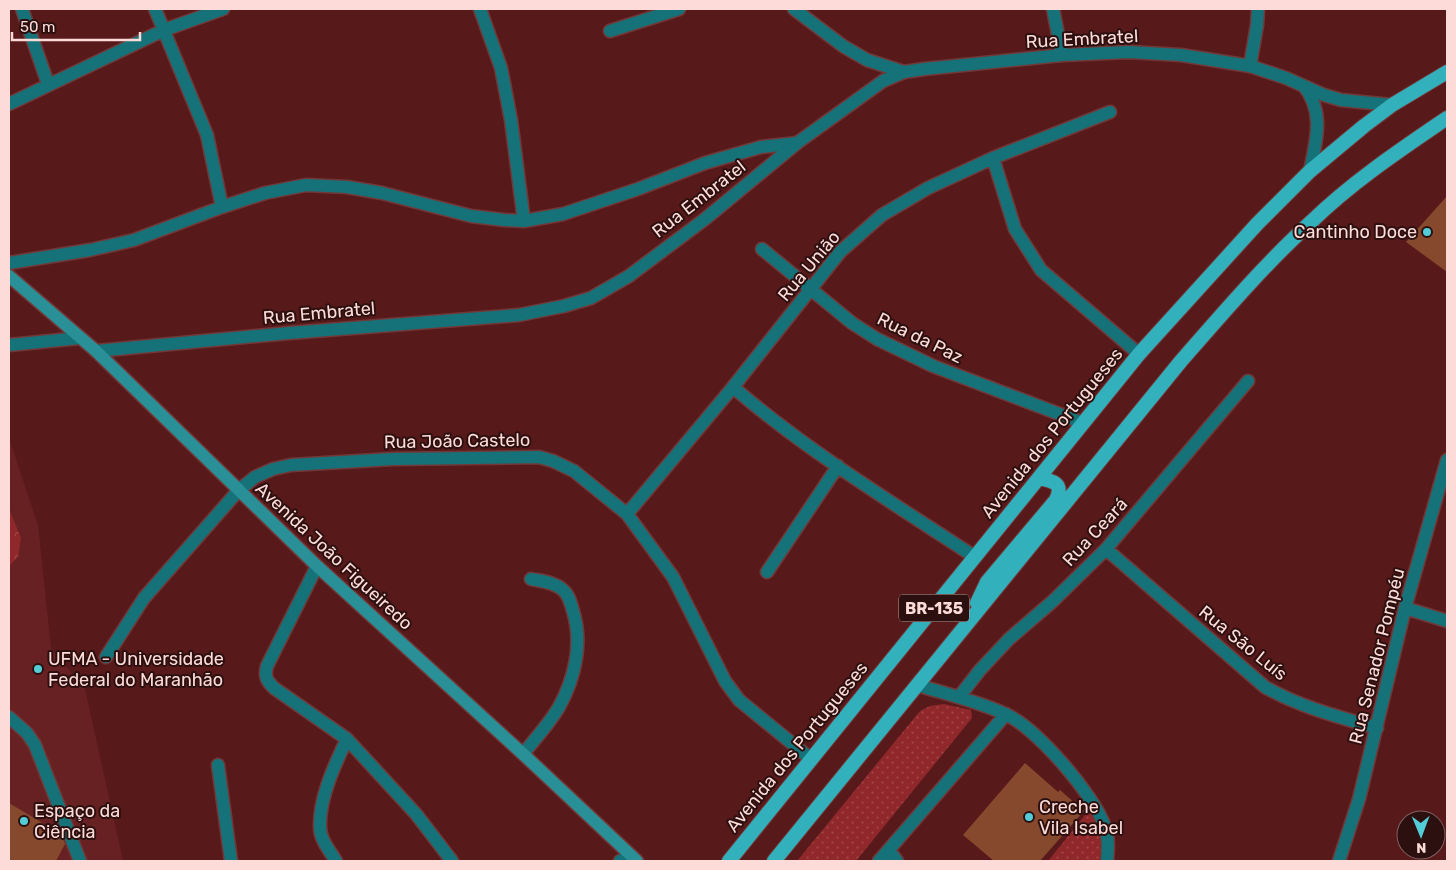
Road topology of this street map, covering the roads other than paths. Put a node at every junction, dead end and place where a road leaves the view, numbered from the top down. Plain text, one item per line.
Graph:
1 (22, 9) edge
2 (155, 9) edge
3 (223, 9) edge
4 (480, 9) edge
5 (679, 9) edge
6 (794, 9) edge
7 (1053, 9) edge
8 (1258, 9) edge
9 (164, 30) junction
10 (610, 31) dead end
11 (1062, 55) junction
12 (1250, 66) junction
13 (904, 72) junction
14 (1447, 72) edge
15 (48, 84) junction
16 (1304, 86) junction
17 (9, 104) edge
18 (1392, 105) junction
19 (1110, 112) dead end
20 (1447, 118) edge
21 (798, 143) junction
22 (993, 158) junction
23 (1310, 171) junction
24 (222, 207) junction
25 (524, 221) junction
26 (762, 249) dead end
27 (9, 262) edge
28 (9, 276) edge
29 (811, 289) junction
30 (80, 338) junction
31 (9, 345) edge
32 (96, 351) junction
33 (1139, 354) junction
34 (1248, 381) dead end
35 (733, 387) junction
36 (1083, 423) junction
37 (1447, 460) edge
38 (838, 466) junction
39 (1039, 478) junction
40 (238, 491) junction
41 (627, 514) junction
42 (1106, 549) junction
43 (975, 557) junction
44 (316, 566) junction
45 (767, 572) dead end
46 (530, 579) dead end
47 (1405, 608) junction
48 (1447, 621) edge
49 (967, 624) junction
50 (106, 657) dead end
51 (917, 685) junction
52 (959, 697) junction
53 (1006, 714) junction
54 (9, 717) edge
55 (1377, 728) junction
56 (346, 739) junction
57 (523, 754) junction
58 (811, 759) junction
59 (218, 765) dead end
60 (889, 850) junction
61 (629, 859) edge
62 (728, 860) edge
63 (80, 861) edge
64 (231, 861) edge
65 (336, 861) edge
66 (452, 861) edge
67 (774, 861) edge
68 (879, 861) edge
69 (897, 861) edge
70 (1108, 861) edge
71 (1339, 861) edge

1 - 15 street
2 - 9 street
3 - 9 street
4 - 25 street
5 - 10 street
6 - 13 street
7 - 11 street
8 - 12 street
9 - 15 street
9 - 24 street
11 - 12 street, Rua Embratel
11 - 13 street, Rua Embratel
12 - 16 street, Rua Embratel
13 - 21 street, Rua Embratel
14 - 18 highway, Avenida dos Portugueses / BR-135
15 - 17 street
16 - 18 street, Rua Embratel
16 - 23 street
18 - 23 highway, Avenida dos Portugueses / BR-135
19 - 22 street, Rua União
20 - 49 highway, BR-135
21 - 25 street
21 - 32 street, Rua Embratel
22 - 29 street, Rua União
22 - 33 street
23 - 33 highway, Avenida dos Portugueses / BR-135
24 - 25 street
24 - 27 street
26 - 29 street, Rua da Paz
28 - 30 main road, Avenida João Figueiredo
29 - 35 street, Rua União
29 - 36 street, Rua da Paz
30 - 31 street
30 - 32 main road, Avenida João Figueiredo
32 - 40 main road, Avenida João Figueiredo
33 - 36 highway, Avenida dos Portugueses / BR-135
34 - 42 street, Rua Ceará
35 - 38 street
35 - 41 street, Rua União
36 - 39 highway, Avenida dos Portugueses / BR-135
37 - 47 street, Rua Senador Pompéu
38 - 43 street
38 - 45 street
39 - 43 highway, Avenida dos Portugueses / BR-135
39 - 49 highway
40 - 41 street, Rua João Castelo
40 - 44 main road, Avenida João Figueiredo
40 - 50 street, Rua João Castelo
41 - 58 street, Rua João Castelo
42 - 52 street, Rua Ceará
42 - 55 street, Rua São Luís
43 - 58 highway, Avenida dos Portugueses / BR-135
44 - 56 street
44 - 57 main road, Avenida João Figueiredo
46 - 57 street
47 - 48 street
47 - 55 street, Rua Senador Pompéu
49 - 51 highway, BR-135
51 - 52 street
51 - 67 highway, BR-135
52 - 53 street
53 - 60 street
53 - 70 street
54 - 63 street
55 - 71 street, Rua Senador Pompéu
56 - 65 street
56 - 66 street
57 - 61 main road, Avenida João Figueiredo
58 - 62 highway, Avenida dos Portugueses / BR-135
59 - 64 street
60 - 68 street
60 - 69 street

